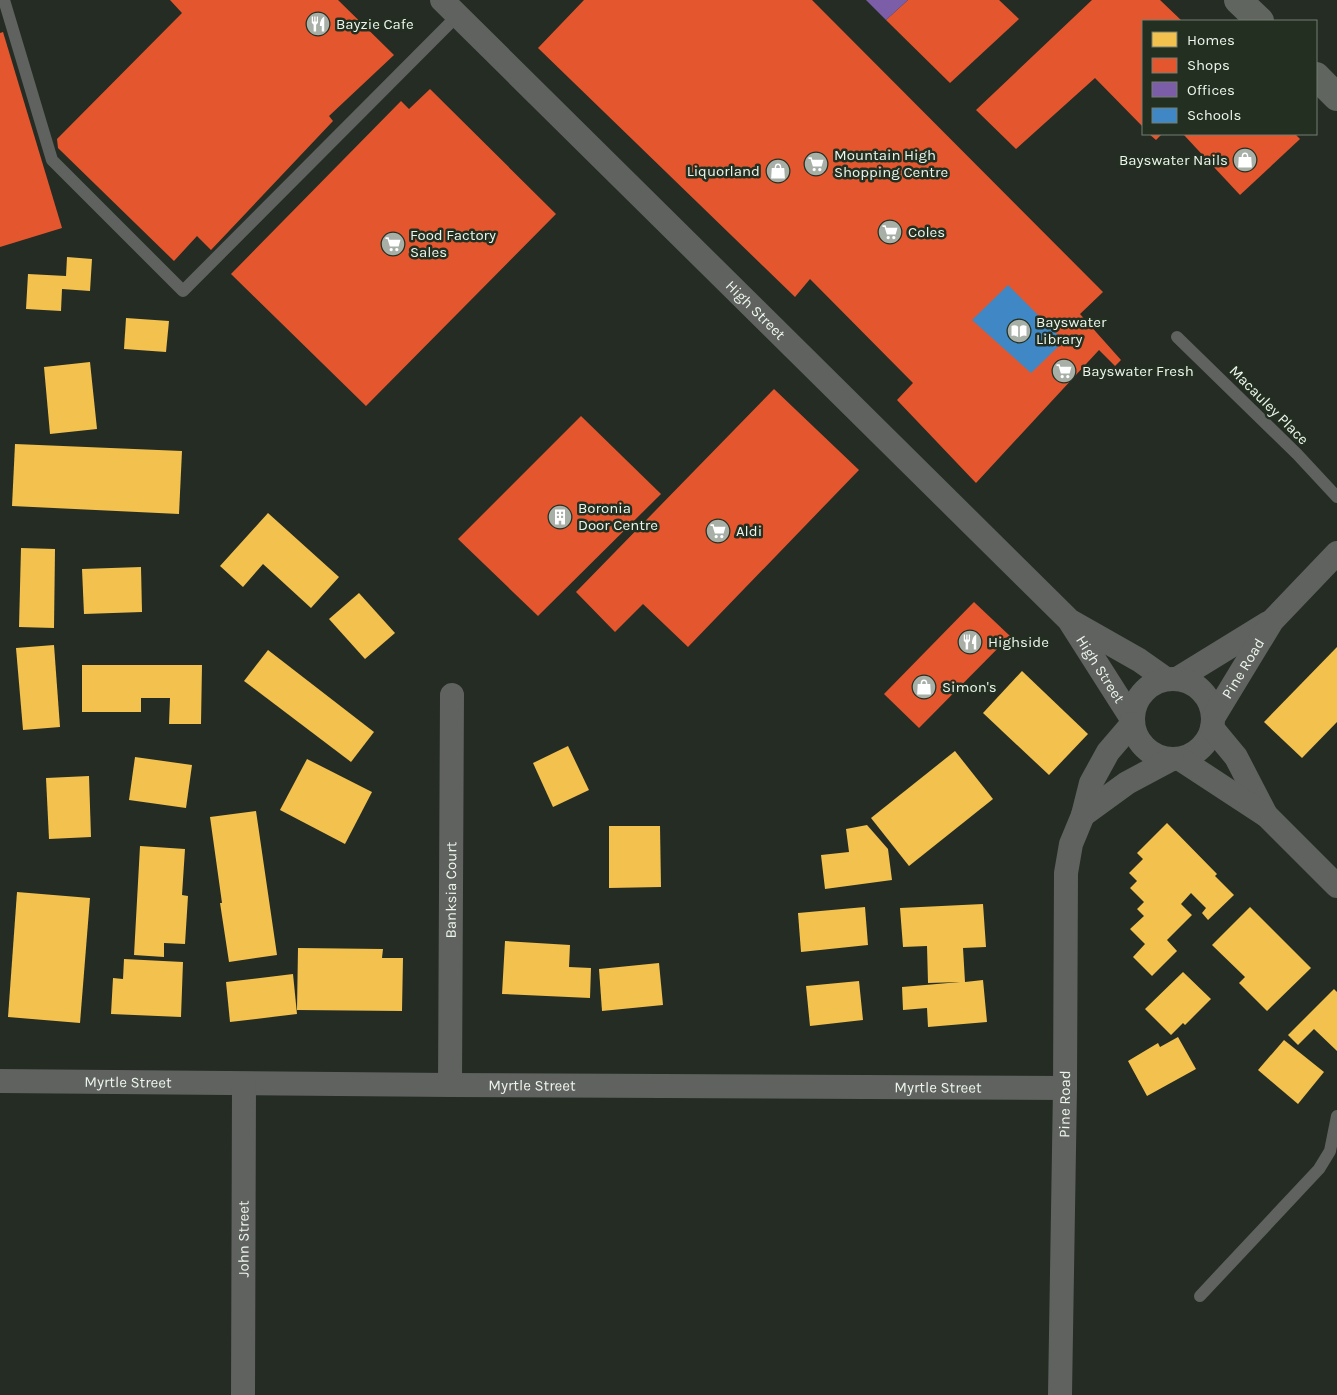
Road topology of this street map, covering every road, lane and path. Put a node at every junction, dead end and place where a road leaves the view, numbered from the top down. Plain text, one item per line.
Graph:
1 (4, 0) edge
2 (1238, 0) edge
3 (453, 6) edge
4 (1259, 20) edge
5 (1317, 77) edge
6 (1337, 97) edge
7 (1177, 337) dead end
8 (1337, 497) edge
9 (1337, 553) edge
10 (1068, 620) junction
11 (1272, 621) junction
12 (1172, 679) junction
13 (452, 695) dead end
14 (1132, 721) junction
15 (1213, 723) junction
16 (1176, 759) junction
17 (1083, 816) junction
18 (1267, 816) junction
19 (1337, 886) edge
20 (0, 1081) edge
21 (244, 1084) junction
22 (450, 1085) junction
23 (1065, 1088) junction
24 (1337, 1116) edge
25 (1200, 1296) dead end
26 (243, 1395) edge
27 (1060, 1395) edge

1 - 3 lane
2 - 4 main road
3 - 10 street, High Street
5 - 6 main road
7 - 8 lane, Macauley Place
9 - 11 street, Pine Road
10 - 12 street, High Street
10 - 14 street, High Street
11 - 12 street, Pine Road
11 - 15 street, Pine Road
12 - 14 street
12 - 15 street
13 - 22 street, Banksia Court
14 - 16 street
14 - 17 street, Pine Road
15 - 16 street
15 - 18 street
16 - 17 street, Pine Road
16 - 18 street
17 - 23 street, Pine Road
18 - 19 street
20 - 21 street, Myrtle Street
21 - 22 street, Myrtle Street
21 - 26 street, John Street
22 - 23 street, Myrtle Street
23 - 27 street, Pine Road
24 - 25 lane

